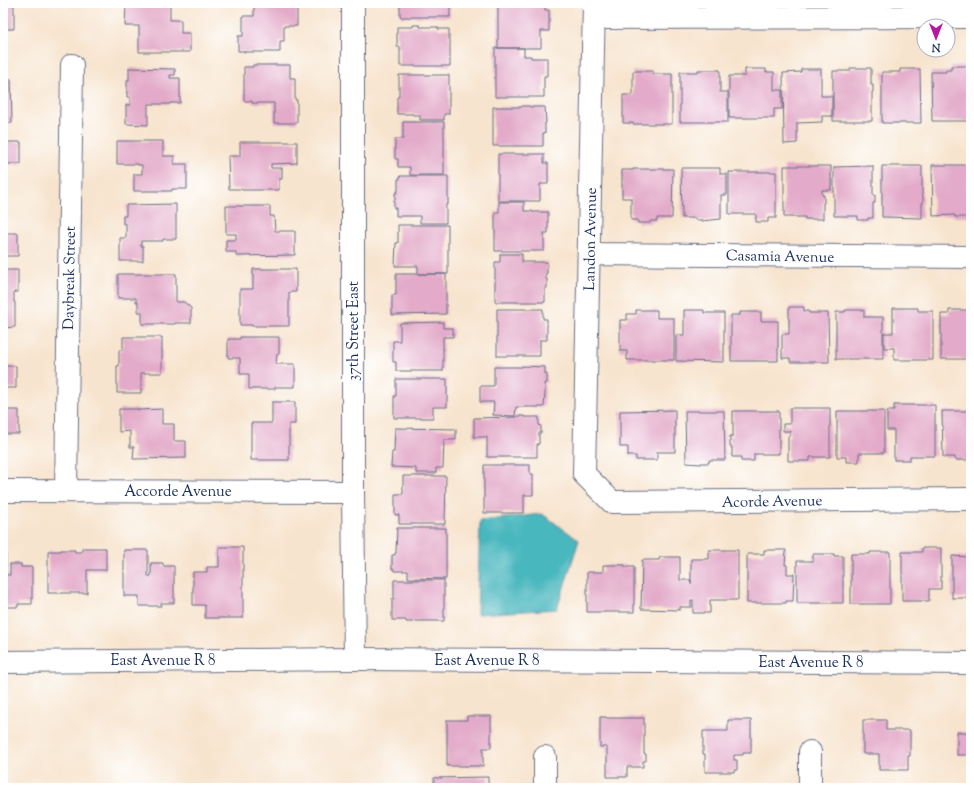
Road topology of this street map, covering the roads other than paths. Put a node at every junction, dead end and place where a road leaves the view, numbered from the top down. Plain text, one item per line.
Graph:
1 (353, 3) edge
2 (594, 10) edge
3 (971, 17) edge
4 (72, 65) dead end
5 (589, 254) junction
6 (971, 257) edge
7 (584, 474) joint
8 (3, 491) edge
9 (66, 491) junction
10 (353, 492) junction
11 (971, 499) edge
12 (355, 659) junction
13 (3, 662) edge
14 (971, 663) edge
15 (810, 752) dead end
16 (545, 757) dead end
17 (545, 788) edge
18 (810, 788) edge

1 - 10 street, 37th Street East
2 - 3 street
2 - 5 street, Landon Avenue
4 - 9 street, Daybreak Street
5 - 6 street, Casamia Avenue
5 - 7 street, Landon Avenue
7 - 11 street, Acorde Avenue
8 - 9 street, Accorde Avenue
9 - 10 street, Accorde Avenue
10 - 12 street, 37th Street East
12 - 13 street, East Avenue R 8
12 - 14 street, East Avenue R 8
15 - 18 street
16 - 17 street

